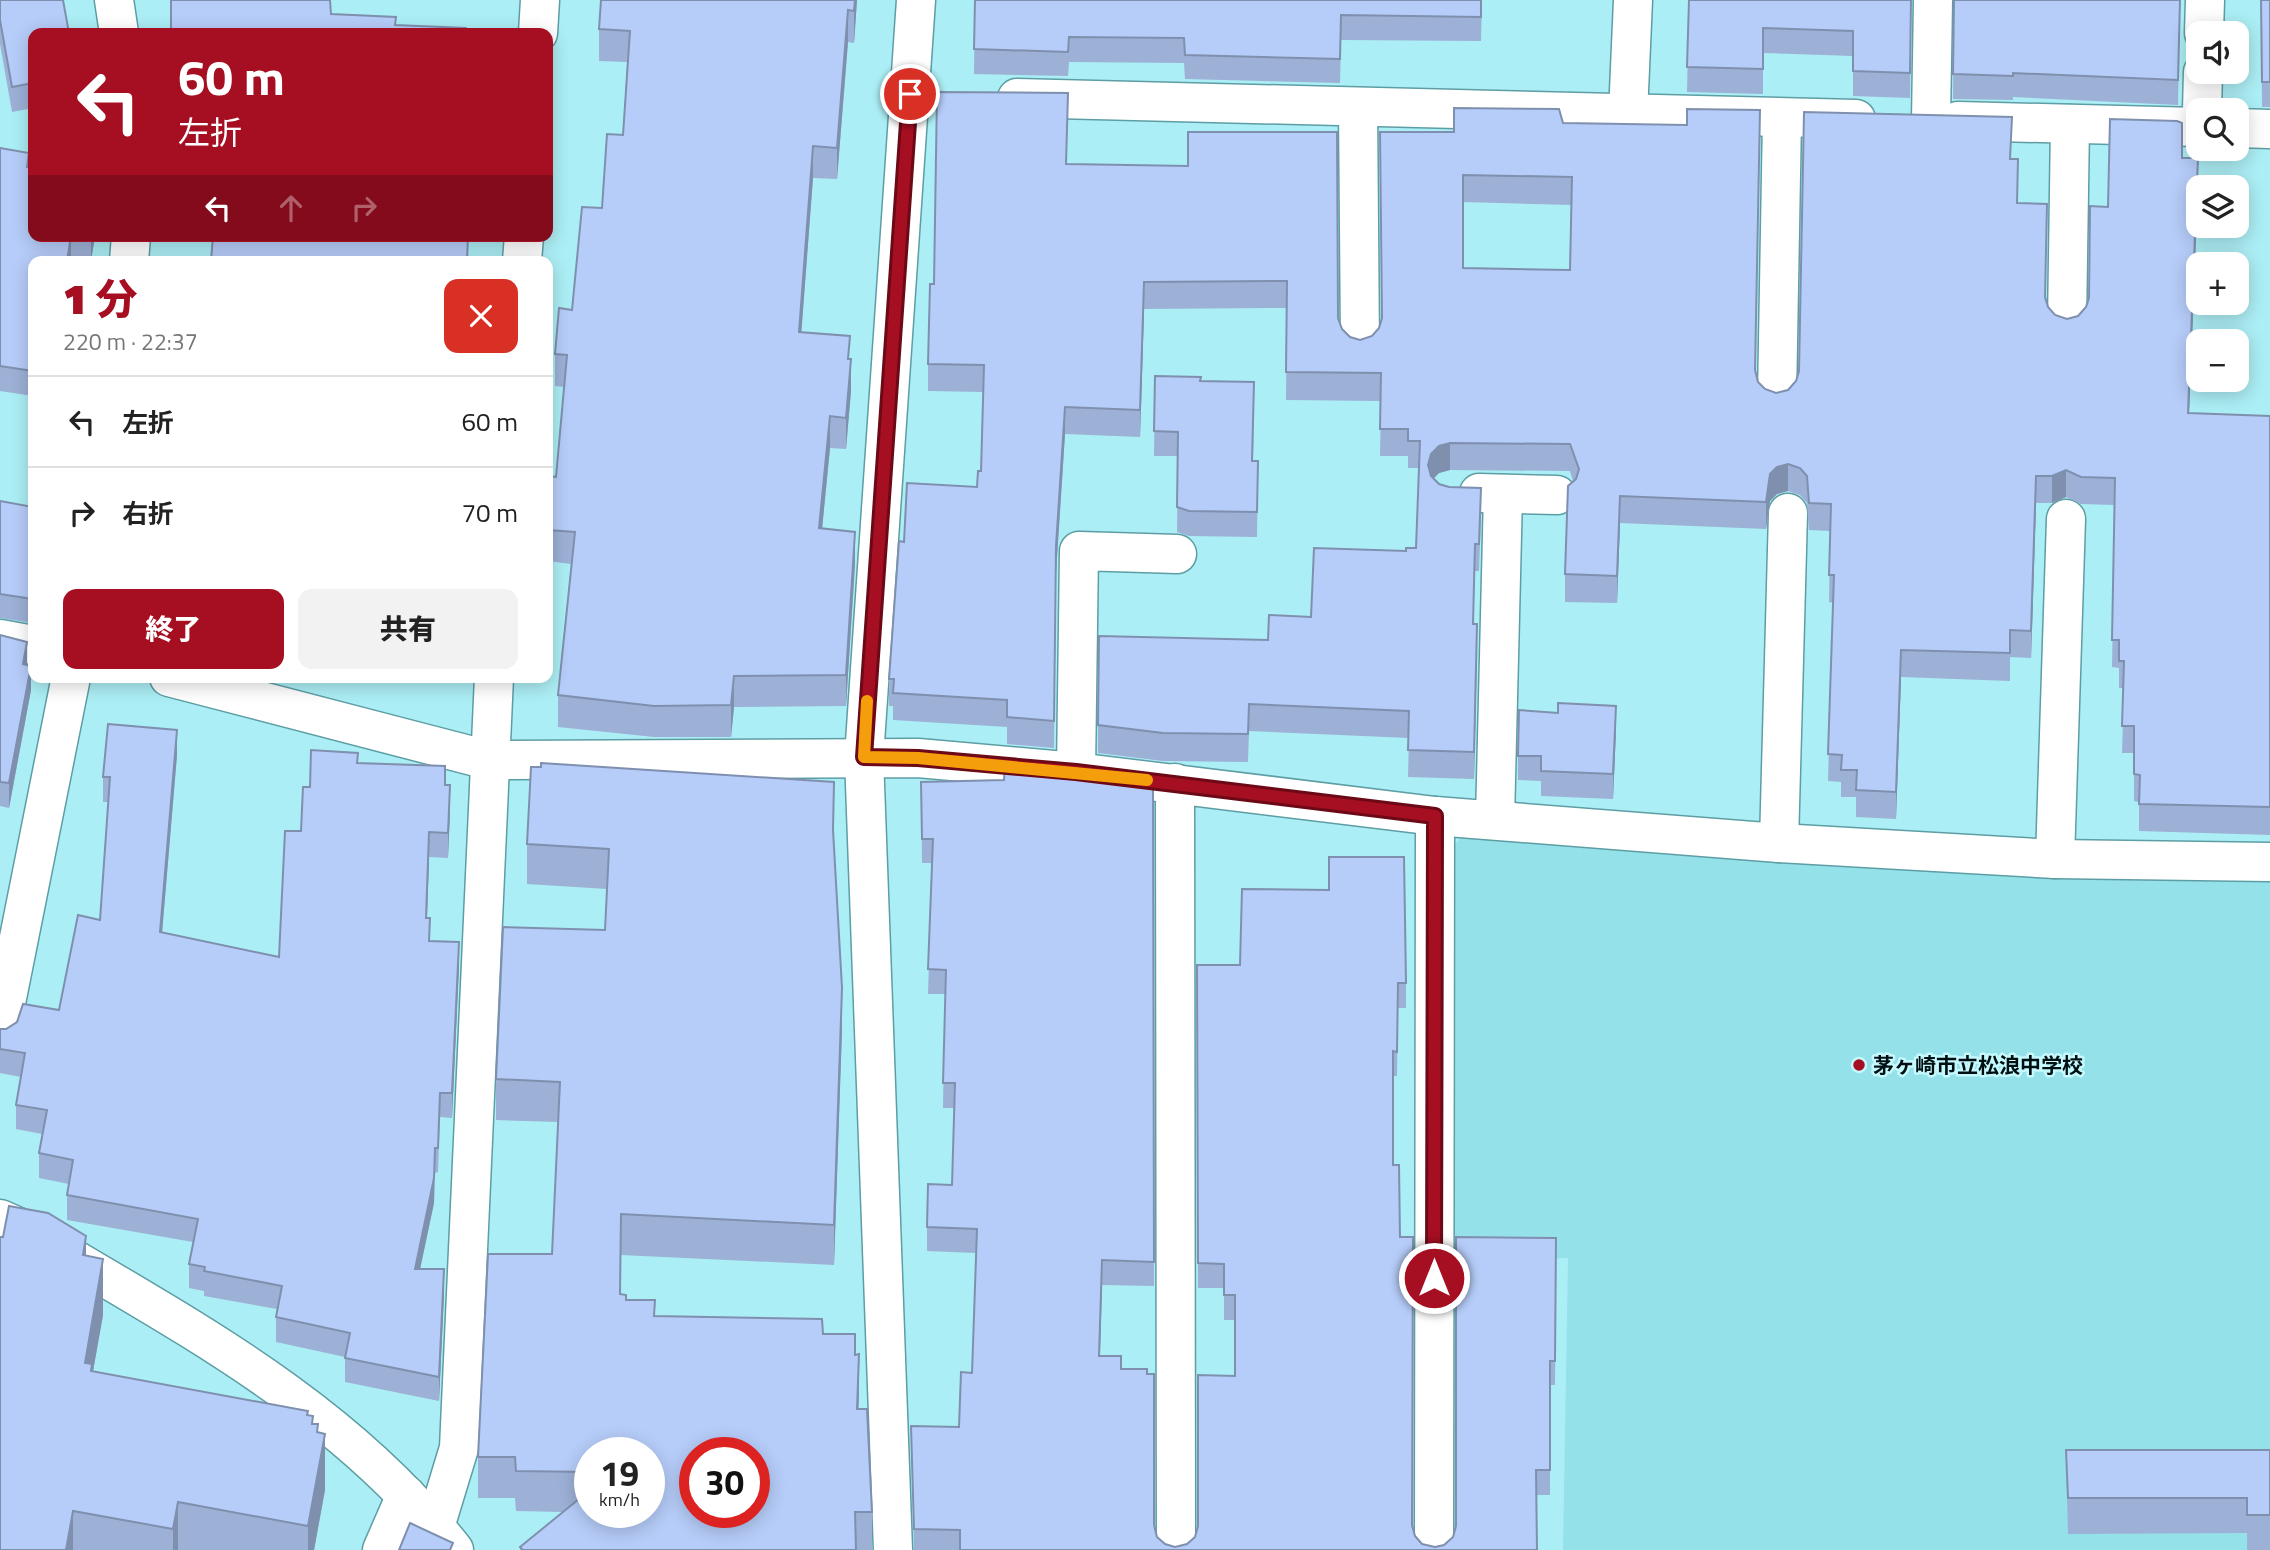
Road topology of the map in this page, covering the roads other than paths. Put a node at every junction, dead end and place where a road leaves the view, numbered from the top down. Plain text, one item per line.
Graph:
1 (114, 0) edge
2 (540, 0) edge
3 (916, 0) edge
4 (1633, 0) edge
5 (1933, 0) edge
6 (2205, 0) edge
7 (2204, 21) edge
8 (119, 28) edge
9 (538, 28) edge
10 (987, 97) edge
11 (1358, 107) junction
12 (1628, 114) junction
13 (1782, 118) junction
14 (1931, 121) junction
15 (2070, 124) junction
16 (2186, 127) edge
17 (2249, 128) edge
18 (2270, 129) edge
19 (2067, 324) edge
20 (1360, 345) edge
21 (1777, 398) edge
22 (1450, 492) edge
23 (1503, 494) junction
24 (1557, 495) dead end
25 (1788, 513) dead end
26 (2066, 519) dead end
27 (1177, 554) dead end
28 (0, 639) edge
29 (28, 644) edge
30 (70, 683) edge
31 (192, 683) edge
32 (494, 683) edge
33 (864, 757) junction
34 (488, 760) junction
35 (1076, 772) junction
36 (1175, 783) junction
37 (1435, 816) junction
38 (1495, 820) junction
39 (1779, 843) junction
40 (2055, 859) junction
41 (2270, 862) edge
42 (0, 1033) edge
43 (0, 1219) edge
44 (406, 1495) junction
45 (444, 1538) edge
46 (382, 1550) edge
47 (893, 1550) edge
48 (1176, 1550) edge
49 (1434, 1550) edge

1 - 8 street
2 - 9 street
3 - 33 street
4 - 12 street
5 - 14 street
6 - 7 street
10 - 11 street
11 - 12 street
11 - 20 street
12 - 13 street
13 - 14 street
13 - 21 street
14 - 15 street
15 - 16 street
15 - 19 street
17 - 18 street
22 - 23 street
23 - 24 street
23 - 38 street
25 - 39 street
26 - 40 street
27 - 35 street
28 - 29 street
30 - 42 street
31 - 34 street
32 - 34 street
33 - 34 street
33 - 35 street
33 - 47 street
34 - 45 street
35 - 36 street
36 - 37 street
36 - 48 street
37 - 38 street
37 - 49 street
38 - 39 street
39 - 40 street
40 - 41 street
43 - 44 street
44 - 45 street
44 - 46 street

